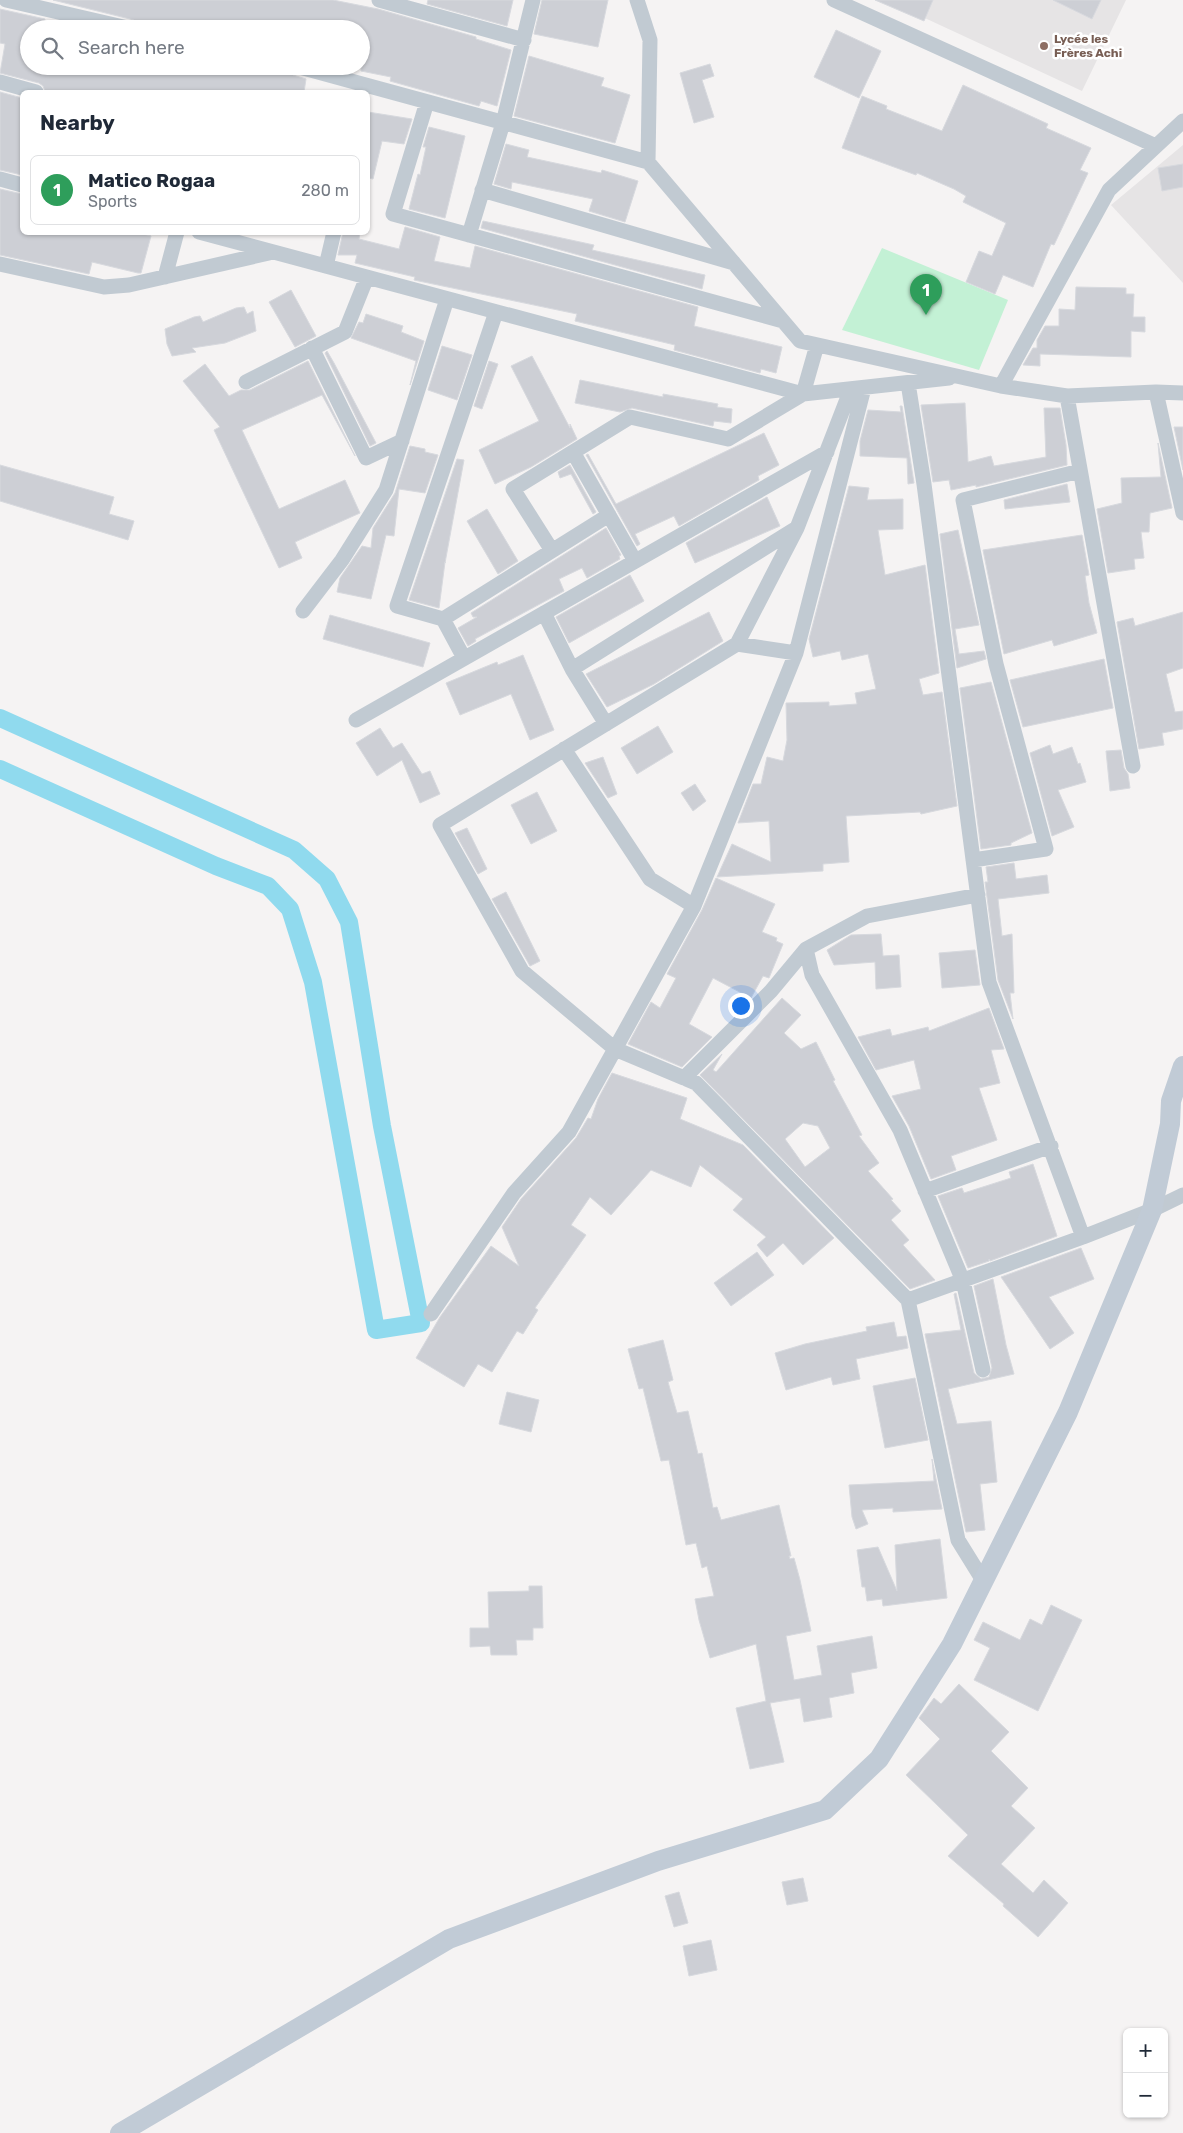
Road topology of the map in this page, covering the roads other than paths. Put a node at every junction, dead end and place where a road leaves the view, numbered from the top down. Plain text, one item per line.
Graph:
1 (6, 0) edge
2 (379, 0) edge
3 (533, 0) edge
4 (637, 0) edge
5 (834, 0) edge
6 (93, 20) edge
7 (524, 40) junction
8 (324, 75) edge
9 (0, 82) edge
10 (368, 89) edge
11 (29, 90) edge
12 (427, 102) junction
13 (1183, 121) edge
14 (502, 123) junction
15 (1156, 146) junction
16 (648, 162) junction
17 (0, 179) edge
18 (20, 184) edge
19 (482, 190) junction
20 (176, 235) edge
21 (210, 235) edge
22 (333, 235) edge
23 (469, 235) junction
24 (273, 252) junction
25 (734, 263) junction
26 (0, 264) edge
27 (326, 266) junction
28 (165, 277) junction
29 (367, 277) junction
30 (447, 299) junction
31 (496, 312) junction
32 (783, 321) junction
33 (818, 345) junction
34 (312, 348) junction
35 (961, 377) junction
36 (246, 382) dead end
37 (908, 383) junction
38 (1001, 386) junction
39 (858, 389) junction
40 (1156, 392) junction
41 (1183, 393) edge
42 (803, 394) junction
43 (1067, 396) junction
44 (402, 441) junction
45 (573, 452) junction
46 (827, 452) junction
47 (1080, 470) junction
48 (1183, 513) edge
49 (609, 515) junction
50 (797, 528) junction
51 (552, 549) junction
52 (635, 560) junction
53 (303, 612) dead end
54 (544, 613) junction
55 (443, 619) junction
56 (736, 644) junction
57 (796, 653) junction
58 (464, 658) junction
59 (572, 669) junction
60 (356, 720) dead end
61 (606, 724) junction
62 (564, 749) junction
63 (1133, 766) dead end
64 (973, 860) junction
65 (978, 895) junction
66 (694, 906) junction
67 (806, 949) junction
68 (615, 1048) junction
69 (1183, 1066) edge
70 (684, 1078) junction
71 (1177, 1127) edge
72 (1050, 1146) junction
73 (925, 1191) junction
74 (1183, 1194) edge
75 (1152, 1210) junction
76 (1083, 1237) junction
77 (963, 1281) junction
78 (908, 1300) junction
79 (431, 1314) dead end
80 (983, 1370) dead end
81 (984, 1582) junction
82 (120, 2133) edge

1 - 6 street
2 - 7 street
3 - 7 street
4 - 16 street
5 - 15 street
7 - 14 street
8 - 10 street
9 - 11 street
10 - 12 street
12 - 14 street
12 - 23 street
13 - 15 street
14 - 16 street
14 - 19 street
15 - 38 street
16 - 25 street
17 - 18 street
19 - 23 street
19 - 25 street
20 - 28 street
21 - 24 street
22 - 27 street
23 - 32 street
24 - 27 street
24 - 28 street
25 - 32 street
26 - 28 street
27 - 29 street
29 - 30 street
29 - 34 street
30 - 31 street
30 - 44 street
31 - 42 street
31 - 55 street
32 - 33 street
33 - 35 street
33 - 42 street
34 - 36 street
34 - 44 street
35 - 37 street
35 - 38 street
37 - 39 street
37 - 64 street
38 - 43 street
39 - 42 street
39 - 46 street
39 - 57 street
40 - 41 street
40 - 43 street
40 - 48 street
42 - 45 street
43 - 47 street
44 - 53 street
45 - 49 street
45 - 51 street
46 - 50 street
46 - 52 street
47 - 63 street
47 - 64 street
49 - 51 street
49 - 52 street
50 - 56 street
50 - 59 street
51 - 55 street
52 - 54 street
54 - 58 street
54 - 59 street
55 - 58 street
56 - 57 street
56 - 61 street
57 - 66 street
58 - 60 street
59 - 61 street
61 - 62 street
62 - 66 street
62 - 68 street
64 - 65 street
65 - 67 street
65 - 72 street
66 - 68 street
67 - 70 street
67 - 73 street
68 - 70 street
68 - 79 street
69 - 71 street
70 - 78 street
71 - 75 street
72 - 73 street
72 - 76 street
73 - 77 street
74 - 75 street
75 - 76 street
75 - 81 street
76 - 77 street
77 - 78 street
77 - 80 street
78 - 81 street
81 - 82 street

